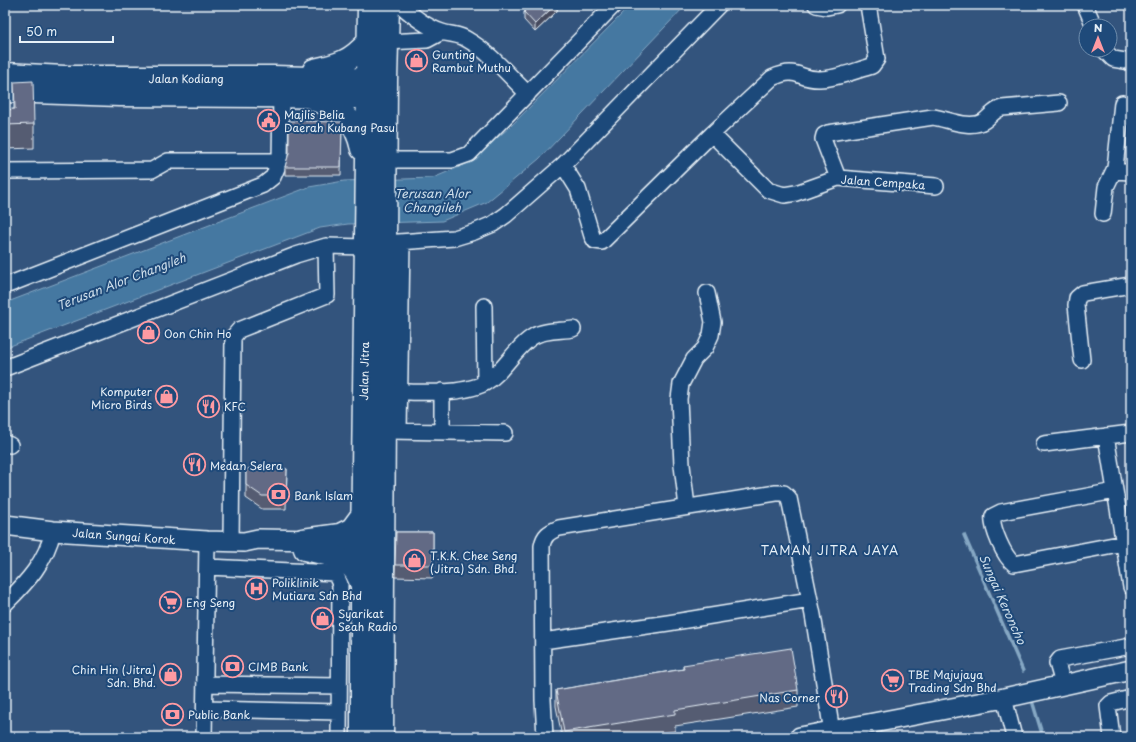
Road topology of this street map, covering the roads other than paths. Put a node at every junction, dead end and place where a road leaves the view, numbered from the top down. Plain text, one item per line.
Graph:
1 (369, 5) edge
2 (388, 5) edge
3 (400, 5) edge
4 (614, 5) edge
5 (719, 5) edge
6 (816, 5) edge
7 (837, 5) edge
8 (868, 5) edge
9 (1085, 5) edge
10 (1091, 18) edge
11 (442, 32) junction
12 (377, 42) junction
13 (1112, 58) edge
14 (1131, 62) edge
15 (5, 74) edge
16 (376, 88) junction
17 (284, 89) junction
18 (5, 91) edge
19 (528, 94) junction
20 (1059, 103) dead end
21 (1122, 104) dead end
22 (712, 134) junction
23 (280, 161) junction
24 (563, 165) junction
25 (5, 171) edge
26 (376, 171) junction
27 (1114, 171) junction
28 (1131, 172) edge
29 (838, 178) junction
30 (936, 186) dead end
31 (1103, 214) dead end
32 (380, 242) junction
33 (326, 246) junction
34 (1131, 285) edge
35 (5, 286) edge
36 (707, 293) dead end
37 (484, 306) dead end
38 (573, 329) dead end
39 (1082, 360) dead end
40 (5, 368) edge
41 (485, 383) junction
42 (392, 391) junction
43 (442, 391) junction
44 (391, 431) junction
45 (442, 432) junction
46 (505, 433) dead end
47 (1131, 433) edge
48 (1106, 436) junction
49 (1044, 444) dead end
50 (1115, 491) junction
51 (687, 507) junction
52 (363, 514) junction
53 (5, 525) edge
54 (53, 531) junction
55 (207, 541) junction
56 (238, 541) junction
57 (1124, 543) junction
58 (304, 544) junction
59 (373, 545) junction
60 (208, 567) junction
61 (362, 585) junction
62 (1131, 587) edge
63 (810, 600) junction
64 (5, 604) edge
65 (543, 641) junction
66 (1131, 646) edge
67 (1131, 670) edge
68 (206, 684) junction
69 (1063, 684) junction
70 (339, 686) junction
71 (1004, 698) junction
72 (1131, 698) edge
73 (205, 709) junction
74 (339, 712) junction
75 (832, 732) junction
76 (204, 737) edge
77 (339, 737) edge
78 (362, 737) edge
79 (382, 737) edge
80 (545, 737) edge
81 (800, 737) edge
82 (1014, 737) edge
83 (1112, 737) edge

1 - 12 highway, Jalan Jitra
2 - 12 highway, Jalan Jitra
3 - 11 street
4 - 19 street
5 - 24 street
6 - 7 street
8 - 22 street
9 - 10 street
11 - 12 street
11 - 19 street
12 - 16 highway, Jalan Jitra
12 - 17 highway
13 - 14 street
15 - 17 highway, Jalan Kodiang
16 - 17 highway, Jalan Kodiang
16 - 17 highway, Jalan Kodiang
16 - 26 highway, Jalan Jitra
17 - 18 highway, Jalan Kodiang
17 - 23 street
17 - 26 highway
19 - 26 street
20 - 29 street
21 - 27 street
22 - 24 street
22 - 29 street, Jalan Cempaka
23 - 25 street
23 - 35 street
24 - 32 street
26 - 32 highway, Jalan Jitra
27 - 28 street
27 - 31 street
29 - 30 street, Jalan Cempaka
32 - 33 street
32 - 42 highway, Jalan Jitra
32 - 52 highway, Jalan Jitra
33 - 40 street
33 - 56 street
34 - 39 street
36 - 51 street
37 - 41 street
38 - 41 street
41 - 43 street
42 - 43 street
42 - 44 highway, Jalan Jitra
43 - 45 street
44 - 45 street
44 - 59 highway, Jalan Jitra
45 - 46 street
47 - 48 street
48 - 49 street
48 - 50 street
50 - 57 street
50 - 57 street
51 - 63 street
51 - 65 street
52 - 58 highway
52 - 59 highway, Jalan Jitra
53 - 54 main road, Jalan Sungai Korok
54 - 55 main road, Jalan Sungai Korok
54 - 64 street
55 - 56 main road, Jalan Sungai Korok
55 - 60 street
56 - 58 main road, Jalan Sungai Korok
57 - 62 street
58 - 59 main road, Jalan Sungai Korok
58 - 61 highway
59 - 61 highway, Jalan Jitra
59 - 79 highway, Jalan Jitra
60 - 68 street
60 - 70 street
61 - 78 highway, Jalan Jitra
63 - 65 street
63 - 75 street
65 - 80 street
66 - 69 street
67 - 69 main road
68 - 70 street
68 - 73 street
69 - 71 main road
70 - 74 street
71 - 75 main road
71 - 82 street
72 - 83 street
73 - 74 street
73 - 76 street
74 - 77 street
75 - 81 main road

